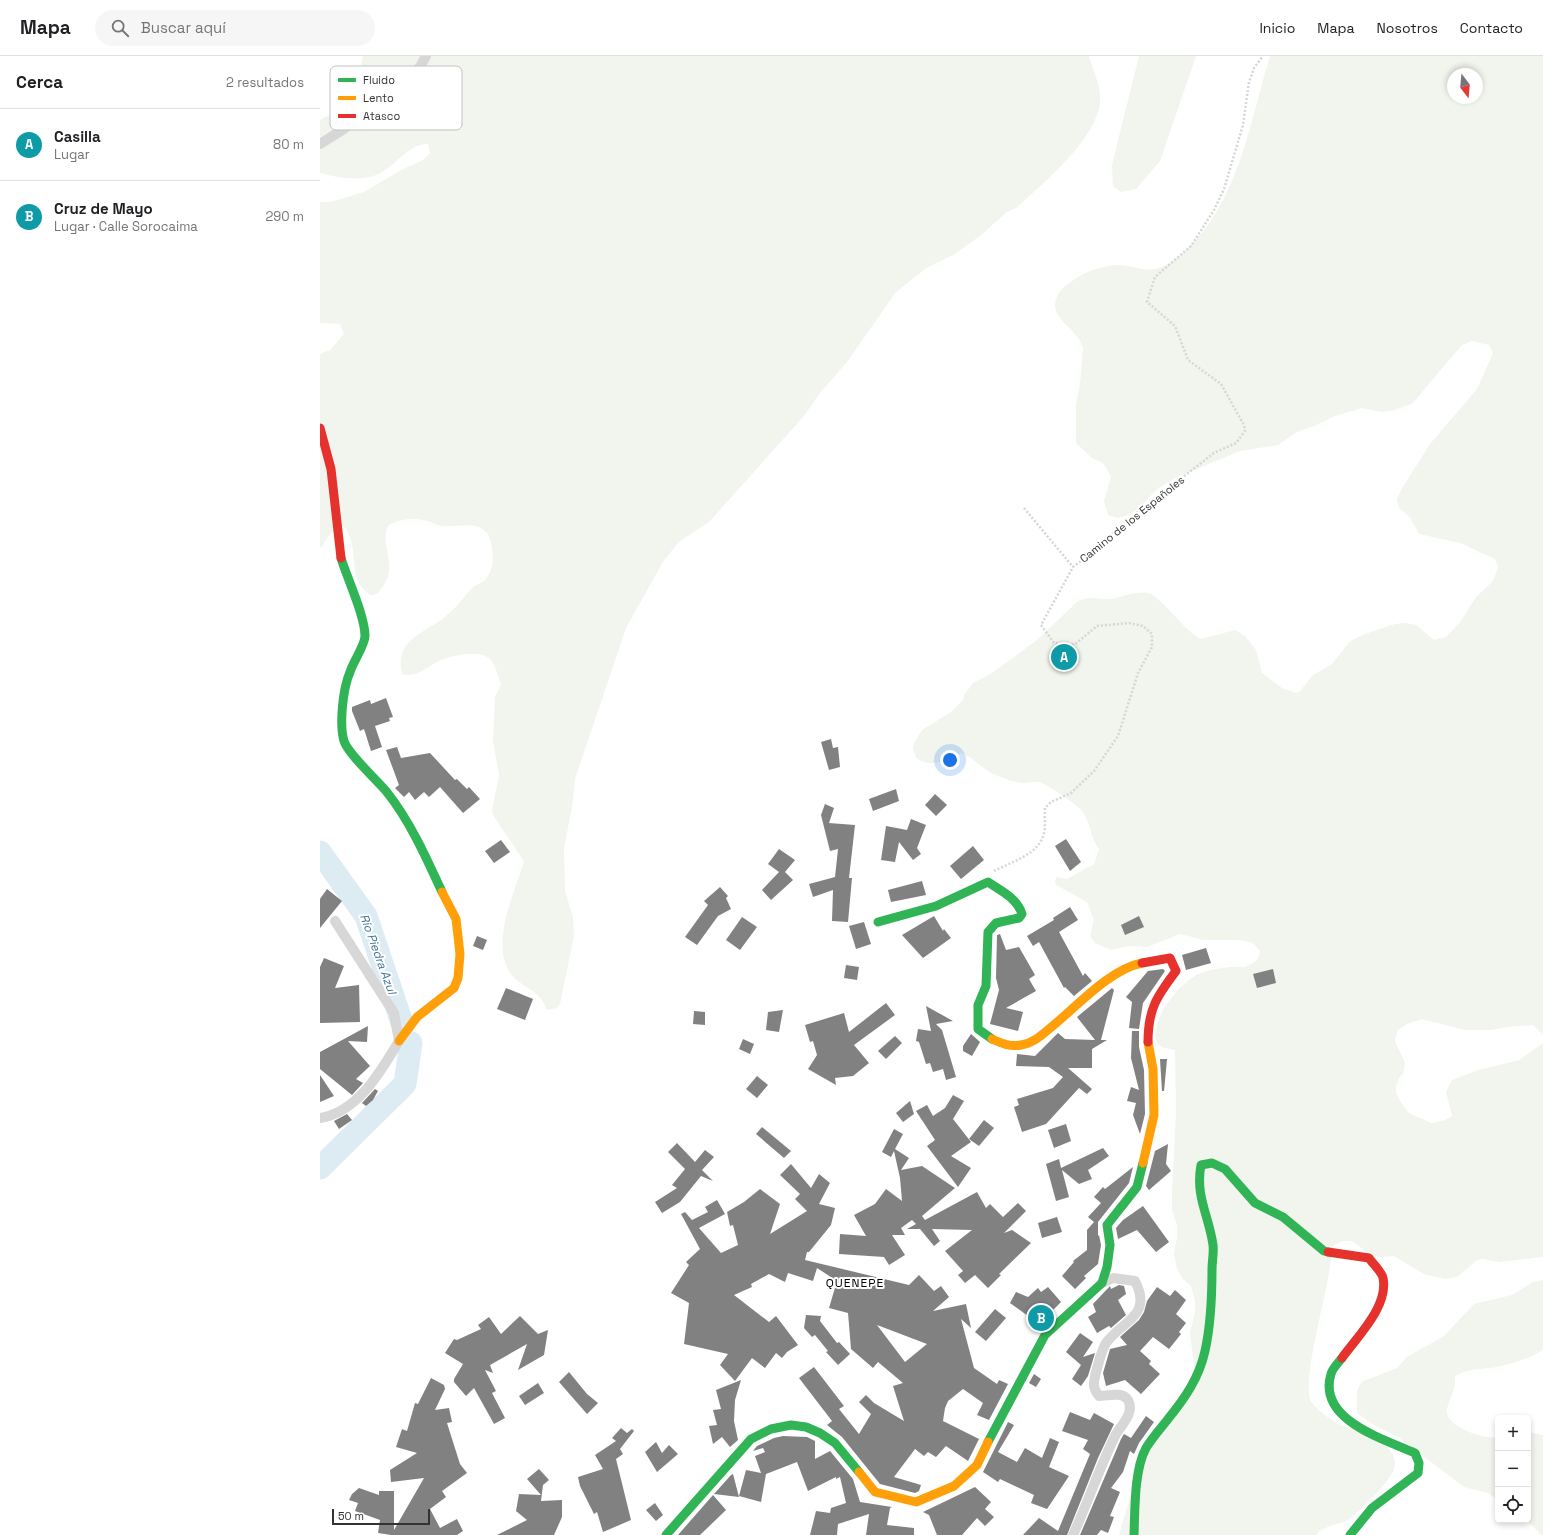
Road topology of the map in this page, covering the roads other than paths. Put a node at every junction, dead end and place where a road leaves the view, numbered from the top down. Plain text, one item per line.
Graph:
1 (426, 56) edge
2 (421, 66) edge
3 (342, 130) edge
4 (320, 144) edge
5 (320, 428) edge
6 (335, 921) dead end
7 (878, 922) dead end
8 (399, 1042) junction
9 (320, 1118) edge
10 (1102, 1283) junction
11 (666, 1535) edge
12 (1073, 1535) edge
13 (1134, 1535) edge
14 (1350, 1535) edge

1 - 2 street
3 - 4 street
5 - 8 street
6 - 8 street
7 - 10 street
8 - 9 street
10 - 11 street
10 - 12 street
13 - 14 street

